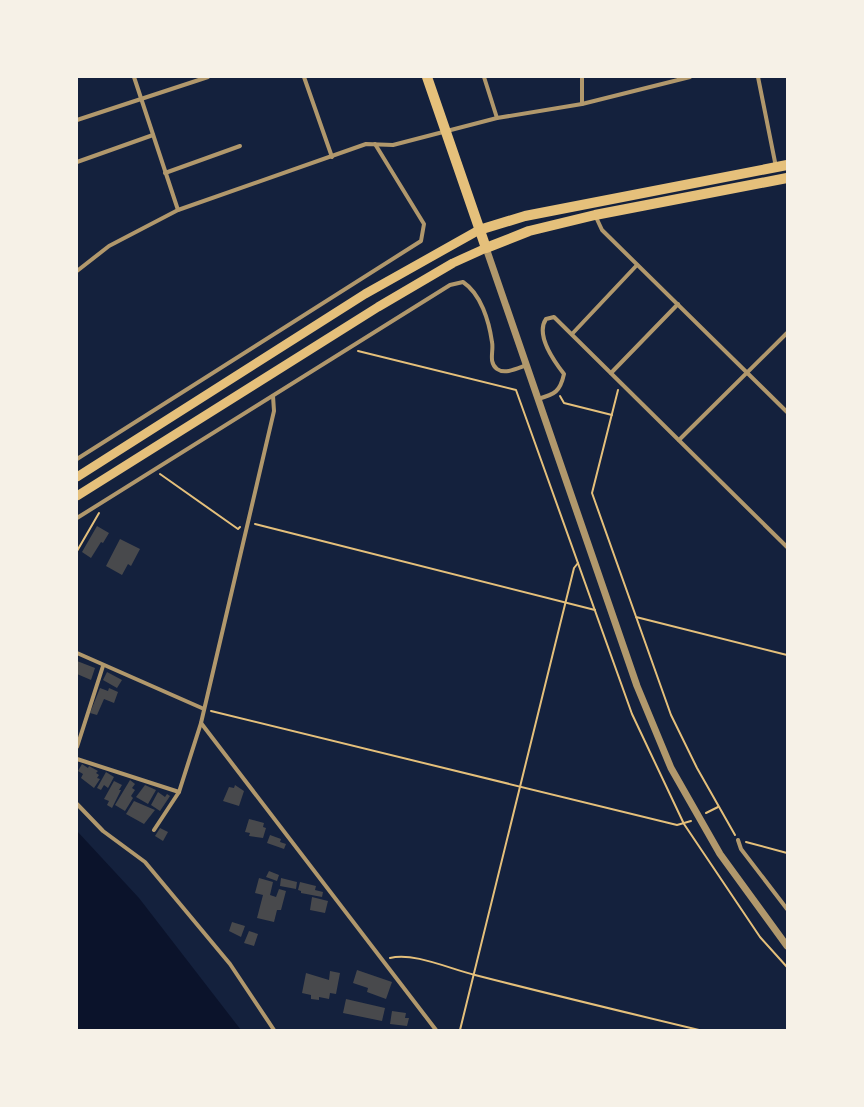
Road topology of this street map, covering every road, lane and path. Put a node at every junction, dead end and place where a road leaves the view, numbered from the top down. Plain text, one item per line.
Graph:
1 (134, 77) edge
2 (208, 77) edge
3 (304, 77) edge
4 (427, 77) edge
5 (484, 77) edge
6 (582, 77) edge
7 (688, 77) edge
8 (758, 77) edge
9 (141, 99) junction
10 (582, 104) junction
11 (497, 118) junction
12 (77, 120) edge
13 (447, 132) junction
14 (153, 135) junction
15 (375, 144) junction
16 (240, 146) dead end
17 (332, 158) junction
18 (77, 162) edge
19 (787, 165) edge
20 (776, 167) junction
21 (166, 173) junction
22 (787, 178) edge
23 (178, 210) junction
24 (594, 215) junction
25 (479, 230) junction
26 (486, 248) junction
27 (637, 264) junction
28 (77, 270) edge
29 (678, 304) junction
30 (787, 332) edge
31 (572, 334) junction
32 (347, 349) junction
33 (526, 365) junction
34 (611, 373) junction
35 (748, 373) junction
36 (620, 382) junction
37 (557, 392) junction
38 (273, 396) junction
39 (538, 398) junction
40 (787, 412) edge
41 (612, 415) junction
42 (679, 440) junction
43 (77, 459) edge
44 (154, 470) junction
45 (77, 477) edge
46 (77, 496) edge
47 (95, 506) junction
48 (77, 518) edge
49 (248, 522) junction
50 (787, 547) edge
51 (77, 551) edge
52 (578, 563) junction
53 (566, 602) junction
54 (595, 610) junction
55 (636, 617) junction
56 (77, 653) edge
57 (787, 655) edge
58 (103, 666) junction
59 (204, 709) junction
60 (201, 723) junction
61 (77, 747) edge
62 (77, 759) edge
63 (519, 788) junction
64 (179, 792) junction
65 (77, 804) edge
66 (718, 807) junction
67 (699, 817) junction
68 (684, 824) junction
69 (154, 830) dead end
70 (738, 840) junction
71 (787, 853) edge
72 (787, 909) edge
73 (787, 946) edge
74 (383, 960) junction
75 (787, 968) edge
76 (474, 975) junction
77 (274, 1030) edge
78 (436, 1030) edge
79 (460, 1030) edge
80 (699, 1030) edge

1 - 9 street
2 - 9 street
3 - 17 street
4 - 13 highway
5 - 11 street
6 - 10 street
7 - 10 street
8 - 20 street
9 - 12 street
9 - 14 street
10 - 11 street
11 - 13 street
13 - 15 street
13 - 25 highway
14 - 18 street
14 - 21 street
15 - 17 street
15 - 43 street
16 - 21 street
17 - 23 street
19 - 20 highway
20 - 25 highway
21 - 23 street
22 - 24 highway
23 - 28 street
24 - 26 highway
24 - 27 street
25 - 26 highway
25 - 45 main road
26 - 33 street
26 - 46 main road
27 - 29 street
27 - 31 street
29 - 34 street
29 - 35 street
30 - 35 street
31 - 34 street
31 - 37 street
32 - 33 street
32 - 38 street
32 - 52 path
33 - 39 street
34 - 36 street
35 - 40 street
35 - 42 street
36 - 41 path
36 - 42 street
37 - 39 street
37 - 41 path
38 - 44 street
38 - 49 street
39 - 67 street
41 - 55 path
42 - 50 street
44 - 47 street
44 - 49 path
47 - 48 street
47 - 51 path
49 - 53 path
49 - 59 street
52 - 53 path
52 - 54 path
53 - 54 path
53 - 63 path
54 - 68 path
55 - 57 path
55 - 66 path
56 - 58 street
58 - 59 street
58 - 61 street
59 - 60 street
59 - 63 path
60 - 64 street
60 - 74 street
62 - 64 street
63 - 68 path
63 - 76 path
64 - 69 street
65 - 77 street
66 - 67 path
66 - 70 path
67 - 68 path
67 - 73 street
68 - 75 path
70 - 71 path
70 - 72 street
74 - 76 path
74 - 78 street
76 - 79 path
76 - 80 path

